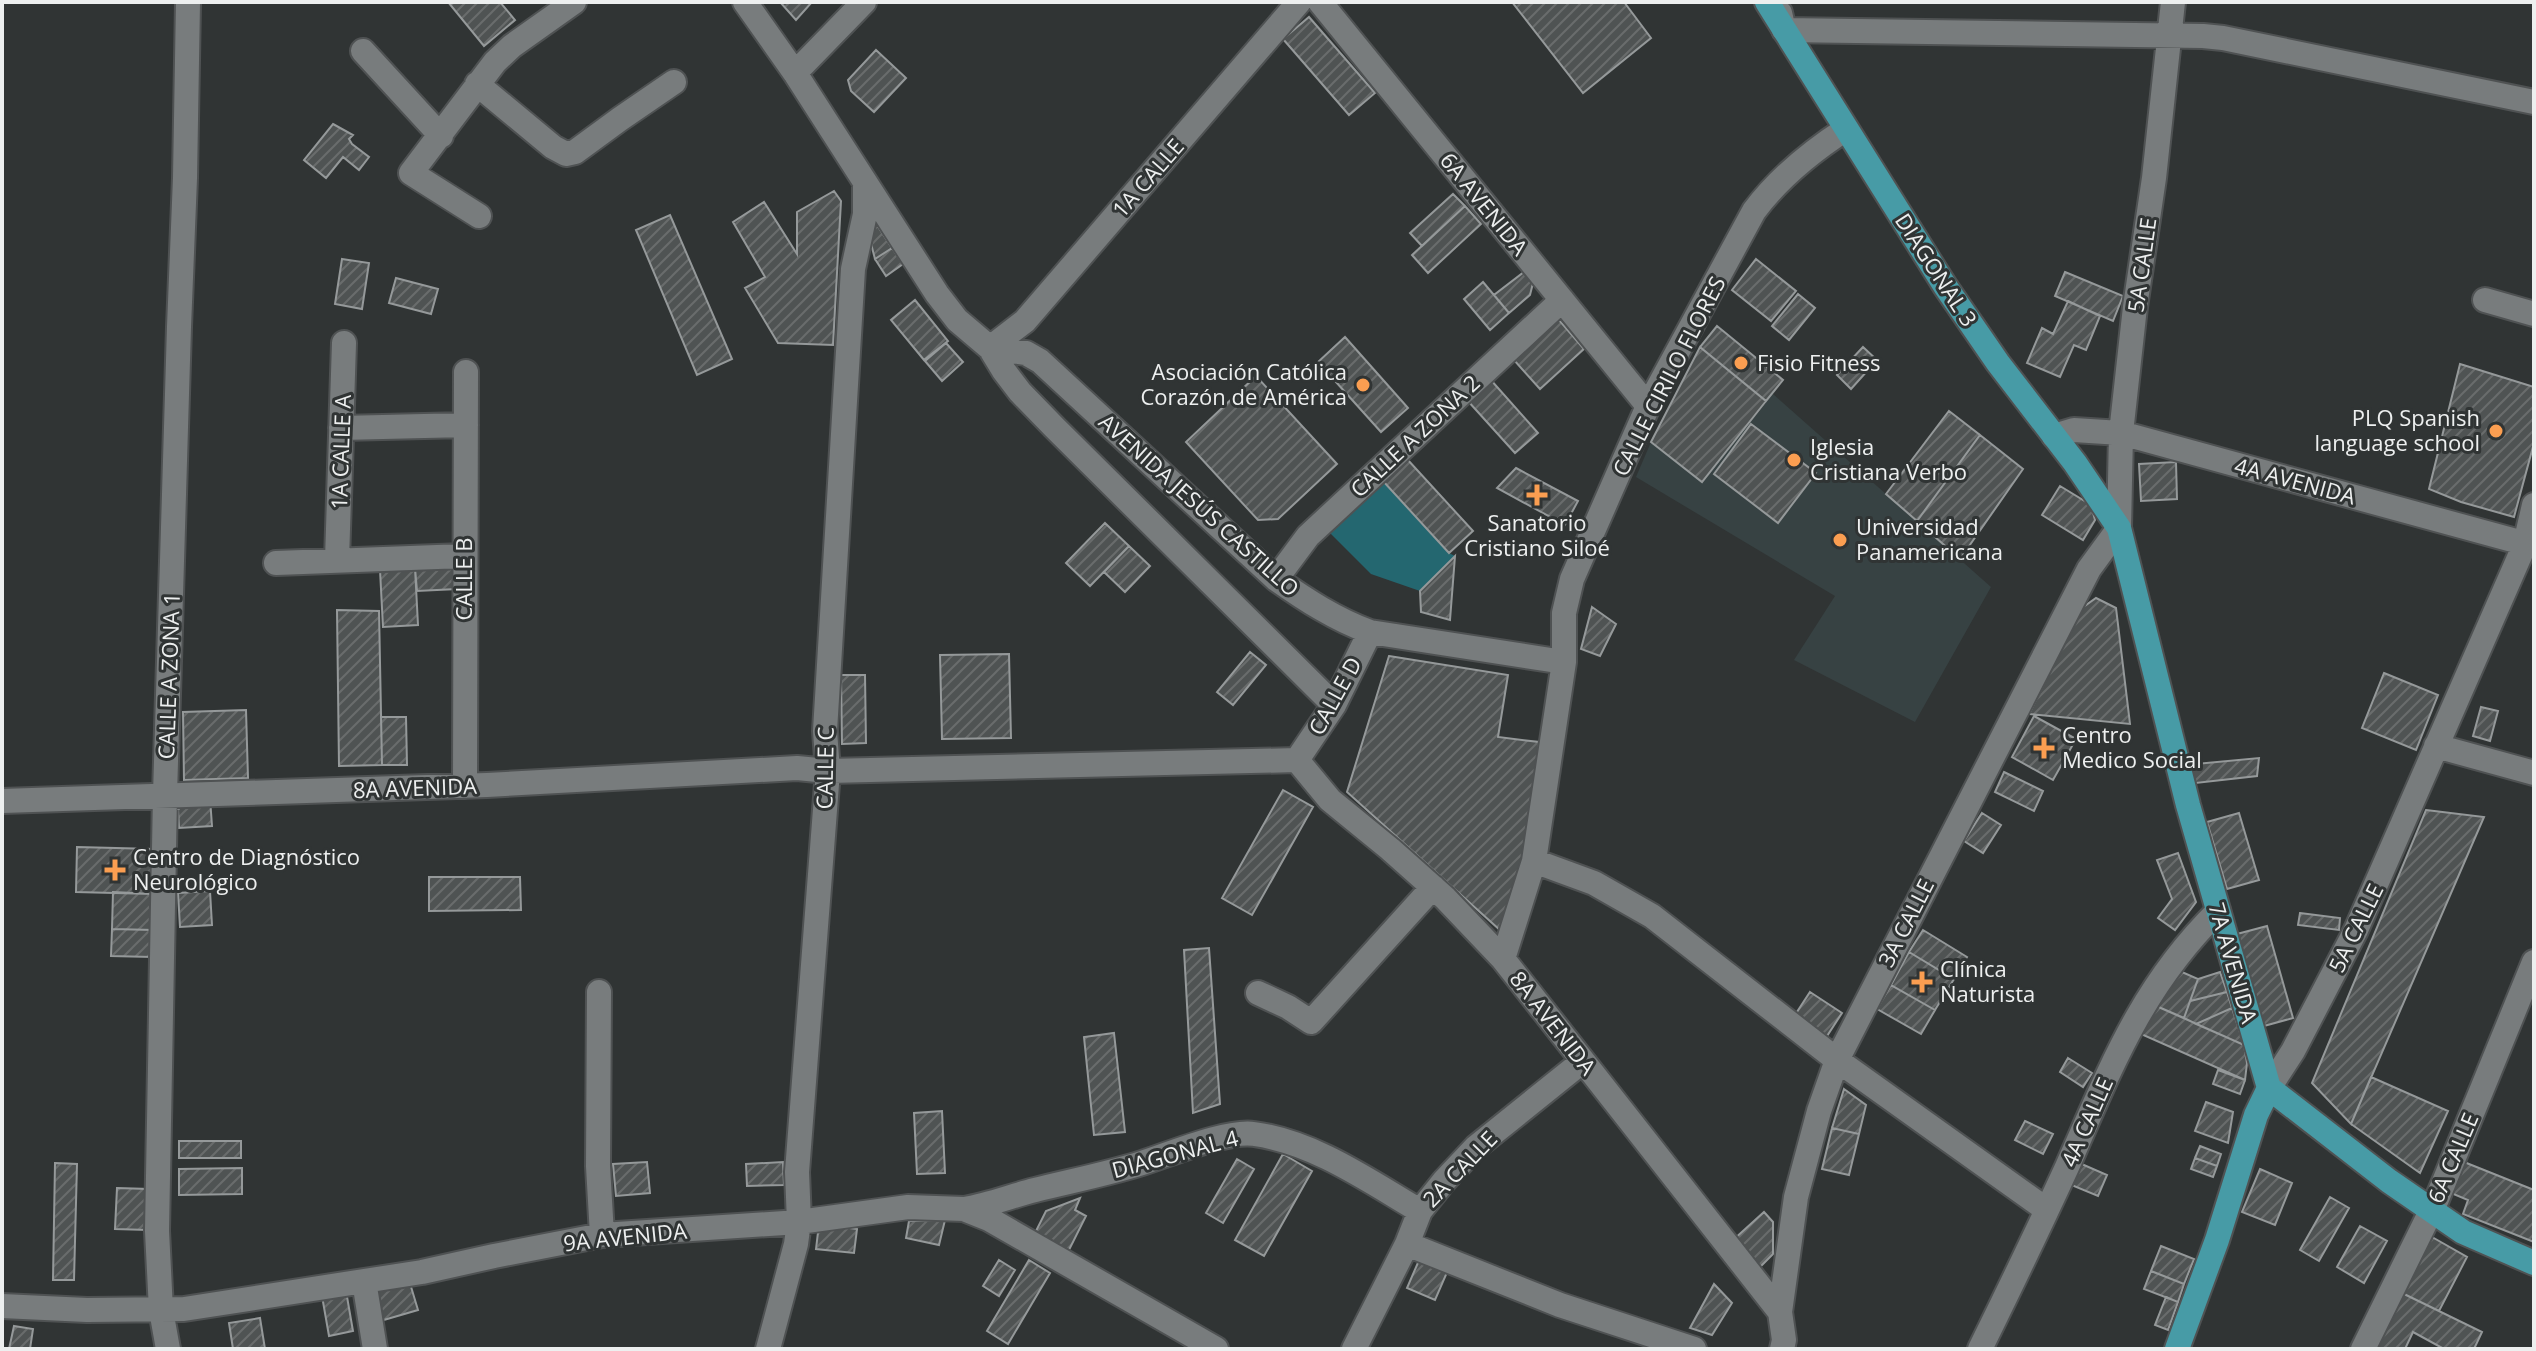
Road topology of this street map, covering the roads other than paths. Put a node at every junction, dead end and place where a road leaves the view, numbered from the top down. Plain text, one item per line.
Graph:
1 (188, 2) edge
2 (574, 2) edge
3 (745, 2) edge
4 (864, 2) edge
5 (1299, 2) edge
6 (1320, 2) edge
7 (1767, 2) edge
8 (1777, 2) edge
9 (2173, 2) edge
10 (1784, 30) junction
11 (2169, 36) junction
12 (363, 51) dead end
13 (795, 73) junction
14 (674, 82) dead end
15 (477, 84) junction
16 (2534, 102) edge
17 (1846, 129) junction
18 (441, 136) junction
19 (865, 184) junction
20 (479, 216) dead end
21 (1562, 300) junction
22 (2485, 300) dead end
23 (2534, 314) edge
24 (344, 343) dead end
25 (990, 348) junction
26 (466, 372) dead end
27 (1648, 406) junction
28 (466, 425) junction
29 (341, 428) junction
30 (2121, 433) junction
31 (2054, 436) junction
32 (2534, 505) edge
33 (2119, 528) junction
34 (2530, 545) edge
35 (464, 556) junction
36 (337, 560) junction
37 (276, 563) dead end
38 (1276, 579) junction
39 (1370, 632) junction
40 (1564, 662) junction
41 (1334, 705) junction
42 (2436, 746) junction
43 (1297, 760) junction
44 (828, 771) junction
45 (2534, 773) edge
46 (465, 786) junction
47 (165, 795) junction
48 (2, 801) edge
49 (1534, 861) junction
50 (1433, 887) junction
51 (2218, 911) junction
52 (1503, 959) junction
53 (2534, 962) edge
54 (599, 992) dead end
55 (1258, 993) dead end
56 (2527, 1001) edge
57 (1837, 1060) junction
58 (1583, 1061) junction
59 (2269, 1088) junction
60 (964, 1209) junction
61 (2047, 1210) junction
62 (2431, 1210) junction
63 (1420, 1211) junction
64 (799, 1222) junction
65 (602, 1235) junction
66 (1407, 1244) junction
67 (2534, 1263) edge
68 (364, 1281) junction
69 (2, 1306) edge
70 (161, 1310) junction
71 (1780, 1312) junction
72 (168, 1349) edge
73 (375, 1349) edge
74 (768, 1349) edge
75 (1216, 1349) edge
76 (1354, 1349) edge
77 (1694, 1349) edge
78 (1782, 1349) edge
79 (1980, 1349) edge
80 (2177, 1349) edge
81 (2363, 1349) edge

1 - 47 street, CALLE A ZONA 1
2 - 15 street
3 - 13 street, AVENIDA JESÚS CASTILLO
4 - 13 street
5 - 25 street, 1A CALLE
6 - 21 street, 6A AVENIDA
7 - 10 main road, DIAGONAL 3
8 - 10 street
9 - 11 street, 5A CALLE
10 - 11 street
10 - 17 main road, DIAGONAL 3
11 - 16 street
11 - 30 street, 5A CALLE
12 - 18 street
13 - 19 street, AVENIDA JESÚS CASTILLO
14 - 15 street
15 - 18 street
17 - 27 street, CALLE CIRILO FLORES
17 - 31 main road, DIAGONAL 3
18 - 20 street
19 - 25 street, AVENIDA JESÚS CASTILLO
19 - 44 street, CALLE C
21 - 27 street, 6A AVENIDA
21 - 38 street, CALLE A ZONA 2
22 - 23 street
24 - 29 street, 1A CALLE A
25 - 38 street, AVENIDA JESÚS CASTILLO
25 - 41 street, AVENIDA JESÚS CASTILLO
26 - 28 street, CALLE B
27 - 40 street, CALLE CIRILO FLORES
28 - 29 street
28 - 35 street, CALLE B
29 - 36 street, 1A CALLE A
30 - 31 street, 4A AVENIDA
30 - 33 street, 5A CALLE
30 - 34 street, 4A AVENIDA
31 - 33 main road, DIAGONAL 3
32 - 34 street, 5A CALLE
33 - 51 main road, 7A AVENIDA
33 - 57 street, 3A CALLE
34 - 42 street, 5A CALLE
35 - 36 street
35 - 46 street, CALLE B
36 - 37 street
38 - 39 street, AVENIDA JESÚS CASTILLO
39 - 40 street, AVENIDA JESÚS CASTILLO
39 - 41 street, CALLE D
40 - 49 street
41 - 43 street, CALLE D
42 - 45 street
42 - 59 street, 5A CALLE
43 - 44 street, 8A AVENIDA
43 - 50 street, 8A AVENIDA
44 - 46 street, 8A AVENIDA
44 - 64 street, CALLE C
46 - 47 street, 8A AVENIDA
47 - 48 street, 8A AVENIDA
47 - 70 street, CALLE A ZONA 1
49 - 52 street
49 - 57 street
50 - 52 street, 8A AVENIDA
50 - 55 street
51 - 59 main road, 7A AVENIDA
51 - 61 street, 4A CALLE
52 - 58 street, 8A AVENIDA
53 - 56 street, 6A CALLE
54 - 65 street
56 - 62 street, 6A CALLE
57 - 61 street
57 - 71 street, 3A CALLE
58 - 63 street, 2A CALLE
58 - 71 street, 8A AVENIDA
59 - 62 main road
59 - 80 main road, 5A CALLE
60 - 63 street, DIAGONAL 4
60 - 64 street, 9A AVENIDA
60 - 75 street, 9A AVENIDA
61 - 79 street, 4A CALLE
62 - 67 main road
62 - 81 street, 6A CALLE
63 - 66 street, 2A CALLE
64 - 65 street, 9A AVENIDA
64 - 74 street, CALLE C
65 - 68 street, 9A AVENIDA
66 - 76 street, 2A CALLE
66 - 77 street
68 - 70 street, 9A AVENIDA
68 - 73 street
69 - 70 street, 9A AVENIDA
70 - 72 street, CALLE A ZONA 1
71 - 78 street, 3A CALLE

